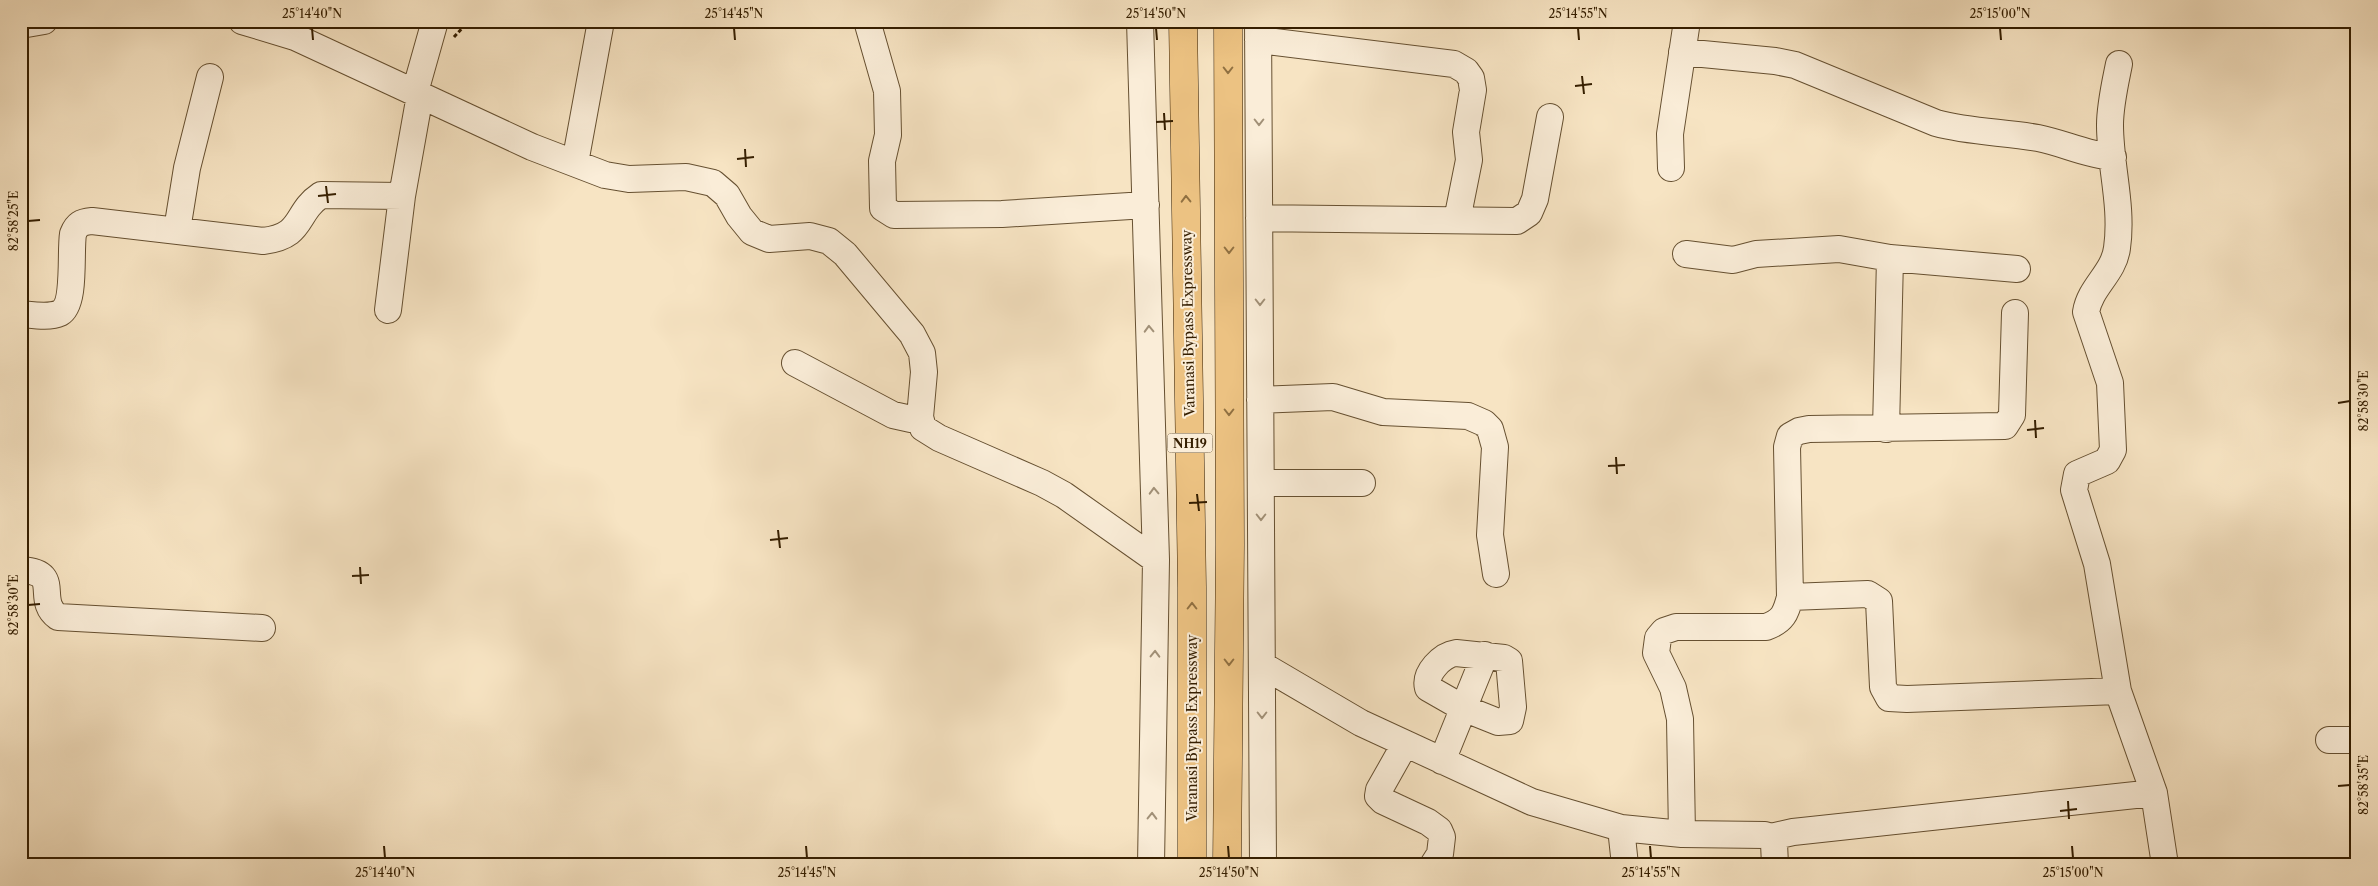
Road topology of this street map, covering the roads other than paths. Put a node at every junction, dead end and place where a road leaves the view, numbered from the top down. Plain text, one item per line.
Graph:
1 (44, 21) edge
2 (242, 21) edge
3 (435, 21) edge
4 (601, 21) edge
5 (867, 21) edge
6 (1140, 21) edge
7 (1183, 21) edge
8 (1228, 21) edge
9 (1687, 21) edge
10 (21, 25) edge
11 (1258, 31) edge
12 (1682, 52) junction
13 (2119, 64) dead end
14 (210, 77) dead end
15 (418, 93) junction
16 (1550, 117) dead end
17 (2113, 157) junction
18 (575, 163) junction
19 (1671, 168) dead end
20 (402, 196) junction
21 (1146, 205) junction
22 (1259, 218) junction
23 (1457, 220) junction
24 (177, 230) junction
25 (1686, 254) dead end
26 (1890, 258) junction
27 (2017, 269) dead end
28 (388, 310) dead end
29 (2014, 313) dead end
30 (21, 314) edge
31 (795, 363) dead end
32 (1260, 400) junction
33 (920, 417) junction
34 (1886, 429) junction
35 (1261, 483) junction
36 (1362, 483) dead end
37 (1156, 560) junction
38 (21, 570) edge
39 (1496, 574) dead end
40 (1790, 597) junction
41 (262, 628) dead end
42 (1484, 655) junction
43 (1262, 665) junction
44 (2118, 691) junction
45 (1463, 708) junction
46 (2329, 740) dead end
47 (2357, 740) edge
48 (1406, 744) junction
49 (1442, 761) junction
50 (2154, 793) junction
51 (1621, 828) junction
52 (1682, 834) junction
53 (1770, 837) junction
54 (1151, 865) edge
55 (1192, 865) edge
56 (1227, 865) edge
57 (1263, 865) edge
58 (1433, 865) edge
59 (1624, 865) edge
60 (1776, 865) edge
61 (2165, 865) edge

1 - 10 street
2 - 15 street
3 - 15 street
4 - 18 street
5 - 21 street
6 - 21 street
55 -> 7 highway, Varanasi Bypass Expressway / NH19
8 -> 56 highway, NH19
9 - 12 street
11 -> 22 street
11 - 23 street
12 - 17 street
12 - 19 street
13 - 17 street
14 - 24 street
15 - 18 street
15 - 20 street
16 - 23 street
17 - 44 street
18 - 33 street
20 - 24 street
20 - 28 street
37 -> 21 street
22 - 23 street
22 -> 32 street
24 - 30 street
25 - 26 street
26 - 27 street
26 - 34 street
29 - 34 street
31 - 33 street
32 - 35 street
32 - 39 street
33 - 37 street
34 - 40 street
35 - 36 street
35 -> 43 street
54 -> 37 street
38 - 41 street
40 - 44 street
40 - 52 street
42 - 45 street
42 - 45 street
42 - 45 street
43 - 48 street
43 -> 57 street
44 - 50 street
45 - 49 street
46 - 47 street
48 - 49 street
48 - 58 street
49 - 51 street
50 - 53 street
50 - 61 street
51 - 52 street
51 - 59 street
52 - 53 street
53 - 60 street

